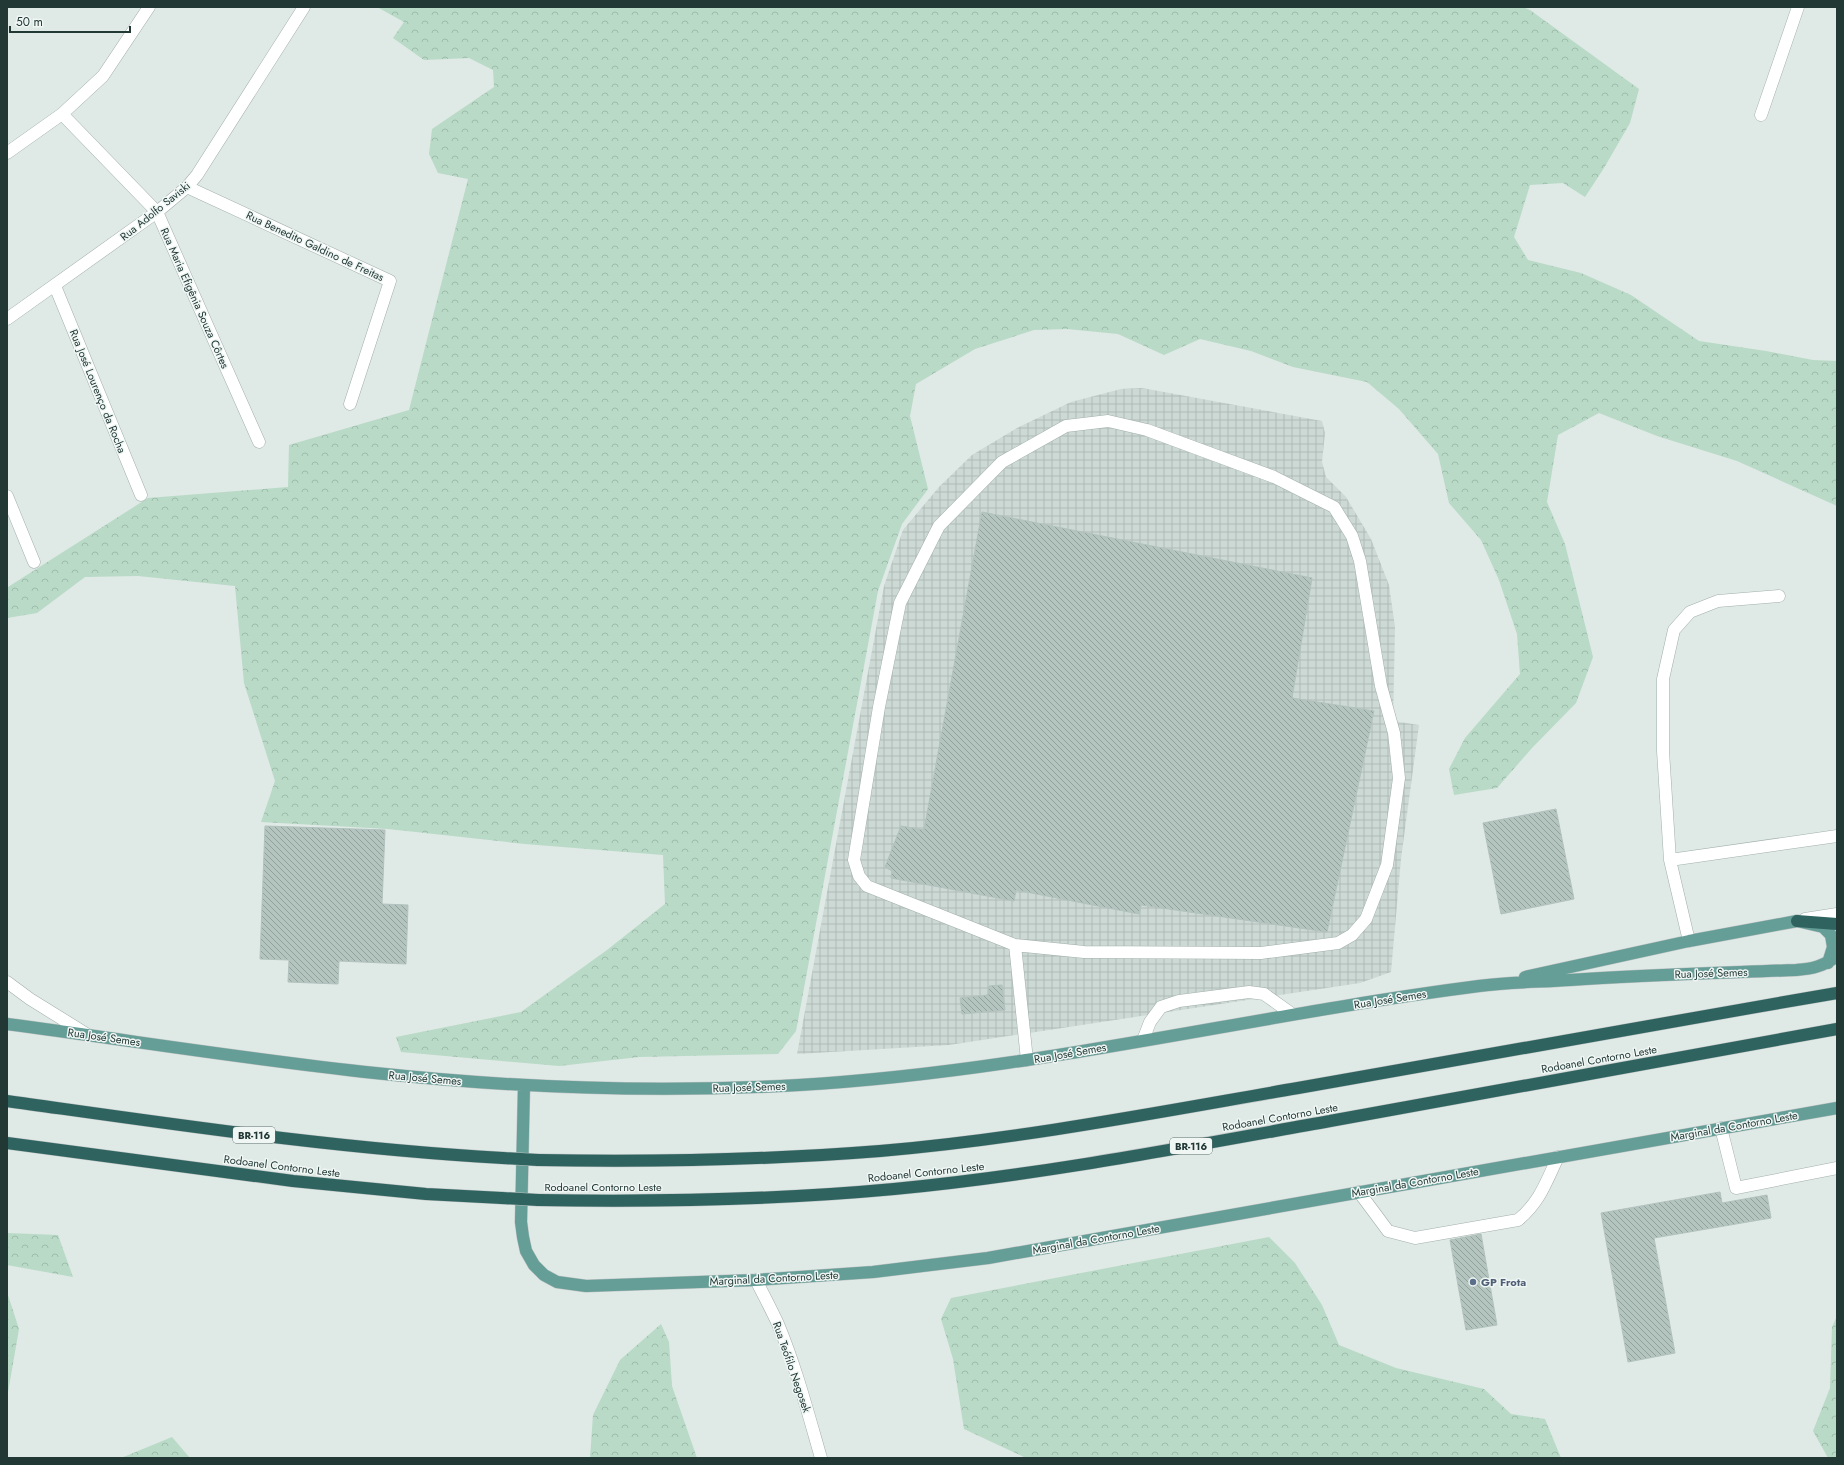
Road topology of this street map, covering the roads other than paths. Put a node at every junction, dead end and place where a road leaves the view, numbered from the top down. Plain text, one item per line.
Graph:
1 (149, 7) edge
2 (304, 7) edge
3 (1798, 7) edge
4 (62, 114) junction
5 (1761, 116) dead end
6 (7, 153) edge
7 (187, 187) junction
8 (157, 212) junction
9 (55, 286) junction
10 (7, 319) edge
11 (350, 404) dead end
12 (259, 442) dead end
13 (141, 495) dead end
14 (7, 496) edge
15 (34, 562) dead end
16 (1779, 596) dead end
17 (1837, 836) edge
18 (1670, 860) junction
19 (1837, 914) edge
20 (1797, 921) junction
21 (1837, 924) edge
22 (1689, 941) junction
23 (1015, 945) junction
24 (1833, 960) edge
25 (7, 982) edge
26 (1486, 985) junction
27 (1837, 993) edge
28 (1292, 1014) junction
29 (7, 1024) edge
30 (1837, 1028) edge
31 (88, 1035) junction
32 (1143, 1040) junction
33 (1027, 1060) junction
34 (524, 1085) junction
35 (7, 1101) edge
36 (1837, 1108) edge
37 (1721, 1128) junction
38 (7, 1143) edge
39 (1558, 1157) junction
40 (1837, 1168) edge
41 (1358, 1192) junction
42 (756, 1280) junction
43 (821, 1458) edge

1 - 4 street
2 - 7 street, Rua Adolfo Saviski
3 - 5 street
4 - 6 street
4 - 8 street, Rua Maria Efigênia Souza Côrtes
7 - 8 street, Rua Adolfo Saviski
7 - 11 street, Rua Benedito Galdino de Freitas
8 - 9 street, Rua Adolfo Saviski
8 - 12 street, Rua Maria Efigênia Souza Côrtes
9 - 10 street, Rua Adolfo Saviski
9 - 13 street, Rua José Lourenço da Rocha
14 - 15 street
16 - 18 street
17 - 18 street
18 - 22 street
19 - 20 street
20 - 21 highway
20 - 22 main road, Rua José Semes
20 - 24 main road
22 - 26 main road, Rua José Semes
23 - 23 street
23 - 33 street
24 - 26 main road, Rua José Semes
25 - 31 street
26 - 28 main road, Rua José Semes
27 - 35 highway, BR-116, bridge
28 - 32 main road, Rua José Semes
28 - 32 street
29 - 31 main road, Rua José Semes
30 - 38 highway, Rodoanel Contorno Leste / BR-116, bridge
31 - 34 main road, Rua José Semes
32 - 33 main road, Rua José Semes
33 - 34 main road, Rua José Semes
34 - 42 main road, Marginal da Contorno Leste
36 - 37 main road, Marginal da Contorno Leste
37 - 39 main road, Marginal da Contorno Leste
37 - 40 street
39 - 41 main road, Marginal da Contorno Leste
39 - 41 street
41 - 42 main road, Marginal da Contorno Leste
42 - 43 street, Rua Teófilo Negosek

